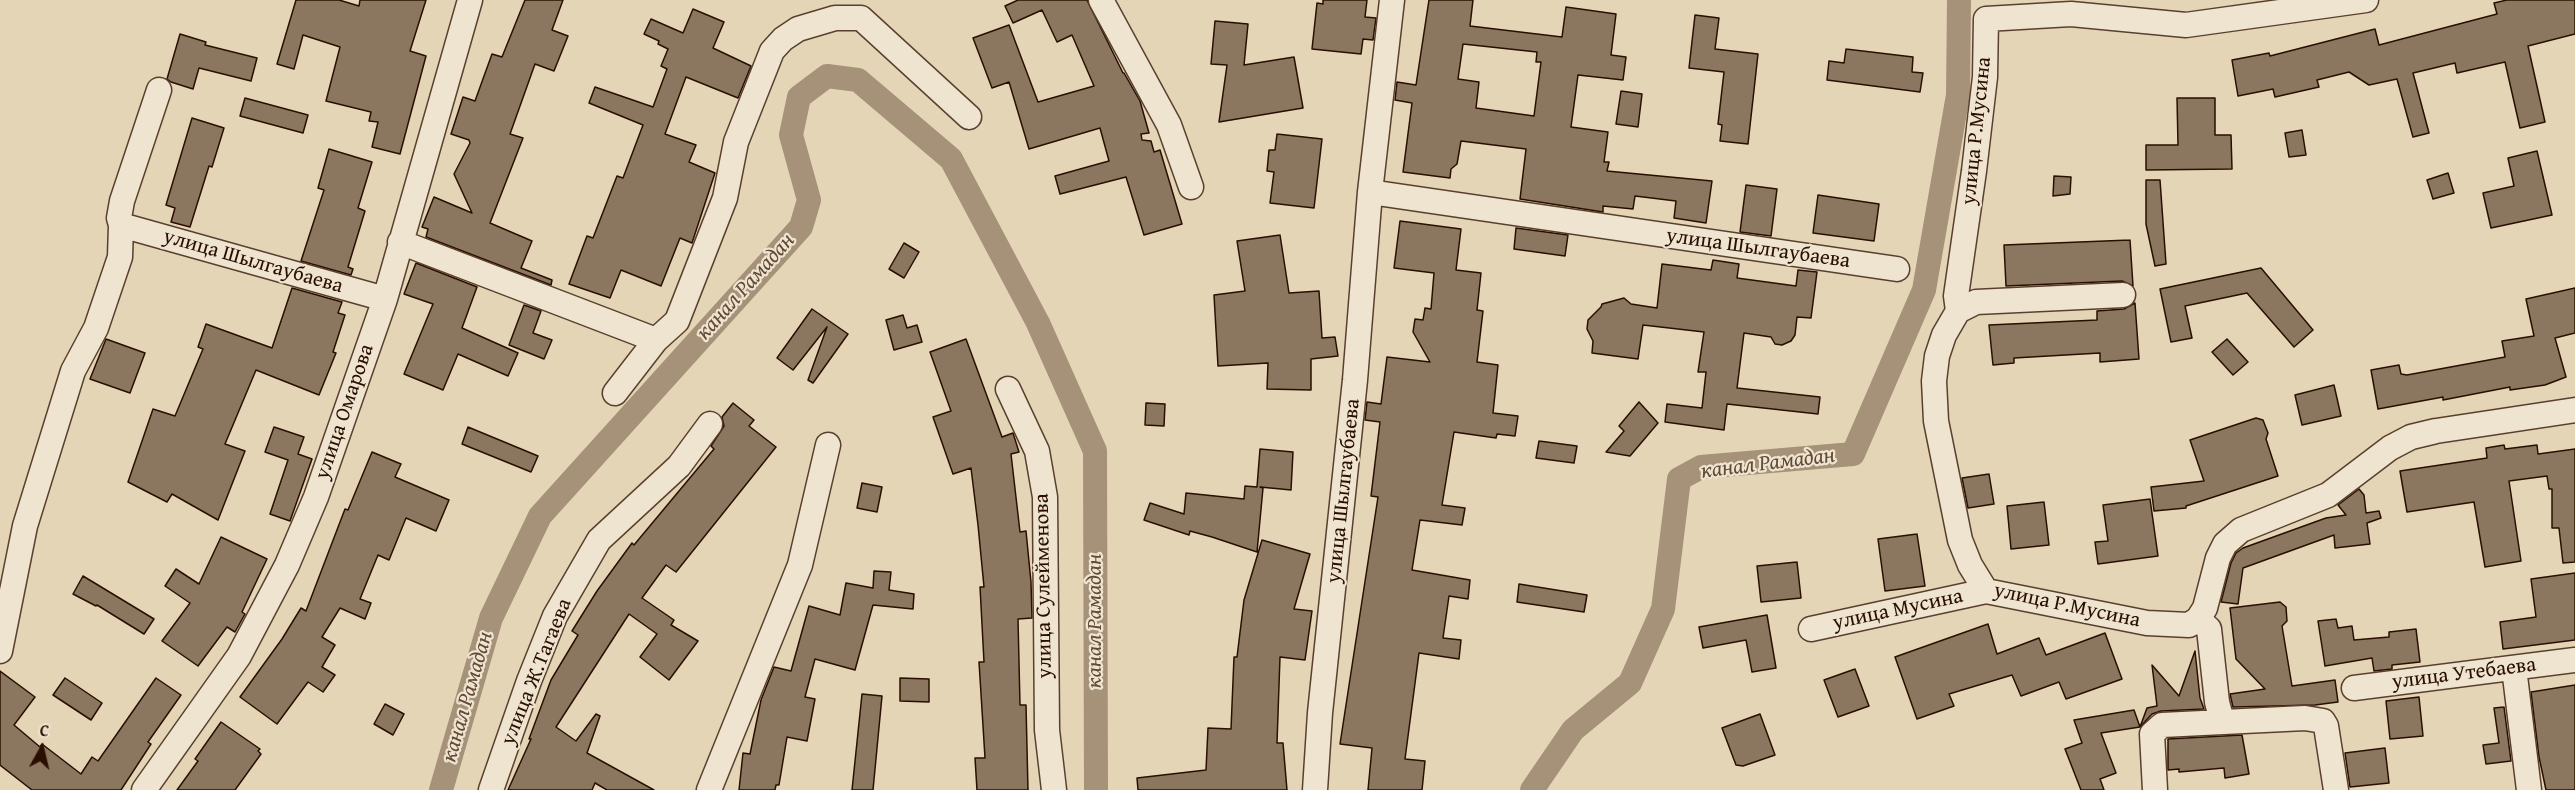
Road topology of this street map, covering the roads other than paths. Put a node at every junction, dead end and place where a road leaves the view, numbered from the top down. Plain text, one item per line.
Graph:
1 (470, 0) edge
2 (1101, 0) edge
3 (1392, 0) edge
4 (2366, 0) edge
5 (862, 9) edge
6 (159, 90) dead end
7 (969, 117) dead end
8 (1191, 187) dead end
9 (1370, 192) junction
10 (122, 225) junction
11 (400, 242) junction
12 (1898, 269) dead end
13 (2123, 295) dead end
14 (385, 299) junction
15 (1958, 310) junction
16 (656, 340) junction
17 (1008, 389) dead end
18 (615, 393) dead end
19 (2575, 410) edge
20 (710, 424) dead end
21 (828, 445) dead end
22 (1986, 591) junction
23 (2198, 619) junction
24 (1810, 629) dead end
25 (0, 651) edge
26 (2575, 660) edge
27 (2514, 668) junction
28 (2354, 688) dead end
29 (2222, 721) junction
30 (144, 790) edge
31 (491, 790) edge
32 (709, 790) edge
33 (1054, 790) edge
34 (1315, 790) edge
35 (2155, 790) edge
36 (2336, 790) edge
37 (2529, 790) edge

1 - 11 street, улица Омарова
2 - 8 street
3 - 9 street, улица Шылгаубаева
4 - 15 street, улица Р.Мусина
5 - 7 street
5 - 16 street
6 - 10 street
9 - 12 street, улица Шылгаубаева
9 - 34 street, улица Шылгаубаева
10 - 14 street, улица Шылгаубаева
10 - 25 street
11 - 14 street, улица Омарова
11 - 16 street
13 - 15 street
14 - 30 street, улица Омарова
15 - 22 street, улица Р.Мусина
16 - 18 street
17 - 33 street, улица Сулейменова
19 - 23 street
20 - 31 street, улица Ж.Тагаева
21 - 32 street
22 - 23 street, улица Р.Мусина
22 - 24 street, улица Мусина
23 - 29 street
26 - 27 street, улица Утебаева
27 - 28 street, улица Утебаева
27 - 37 street
29 - 35 street
29 - 36 street

